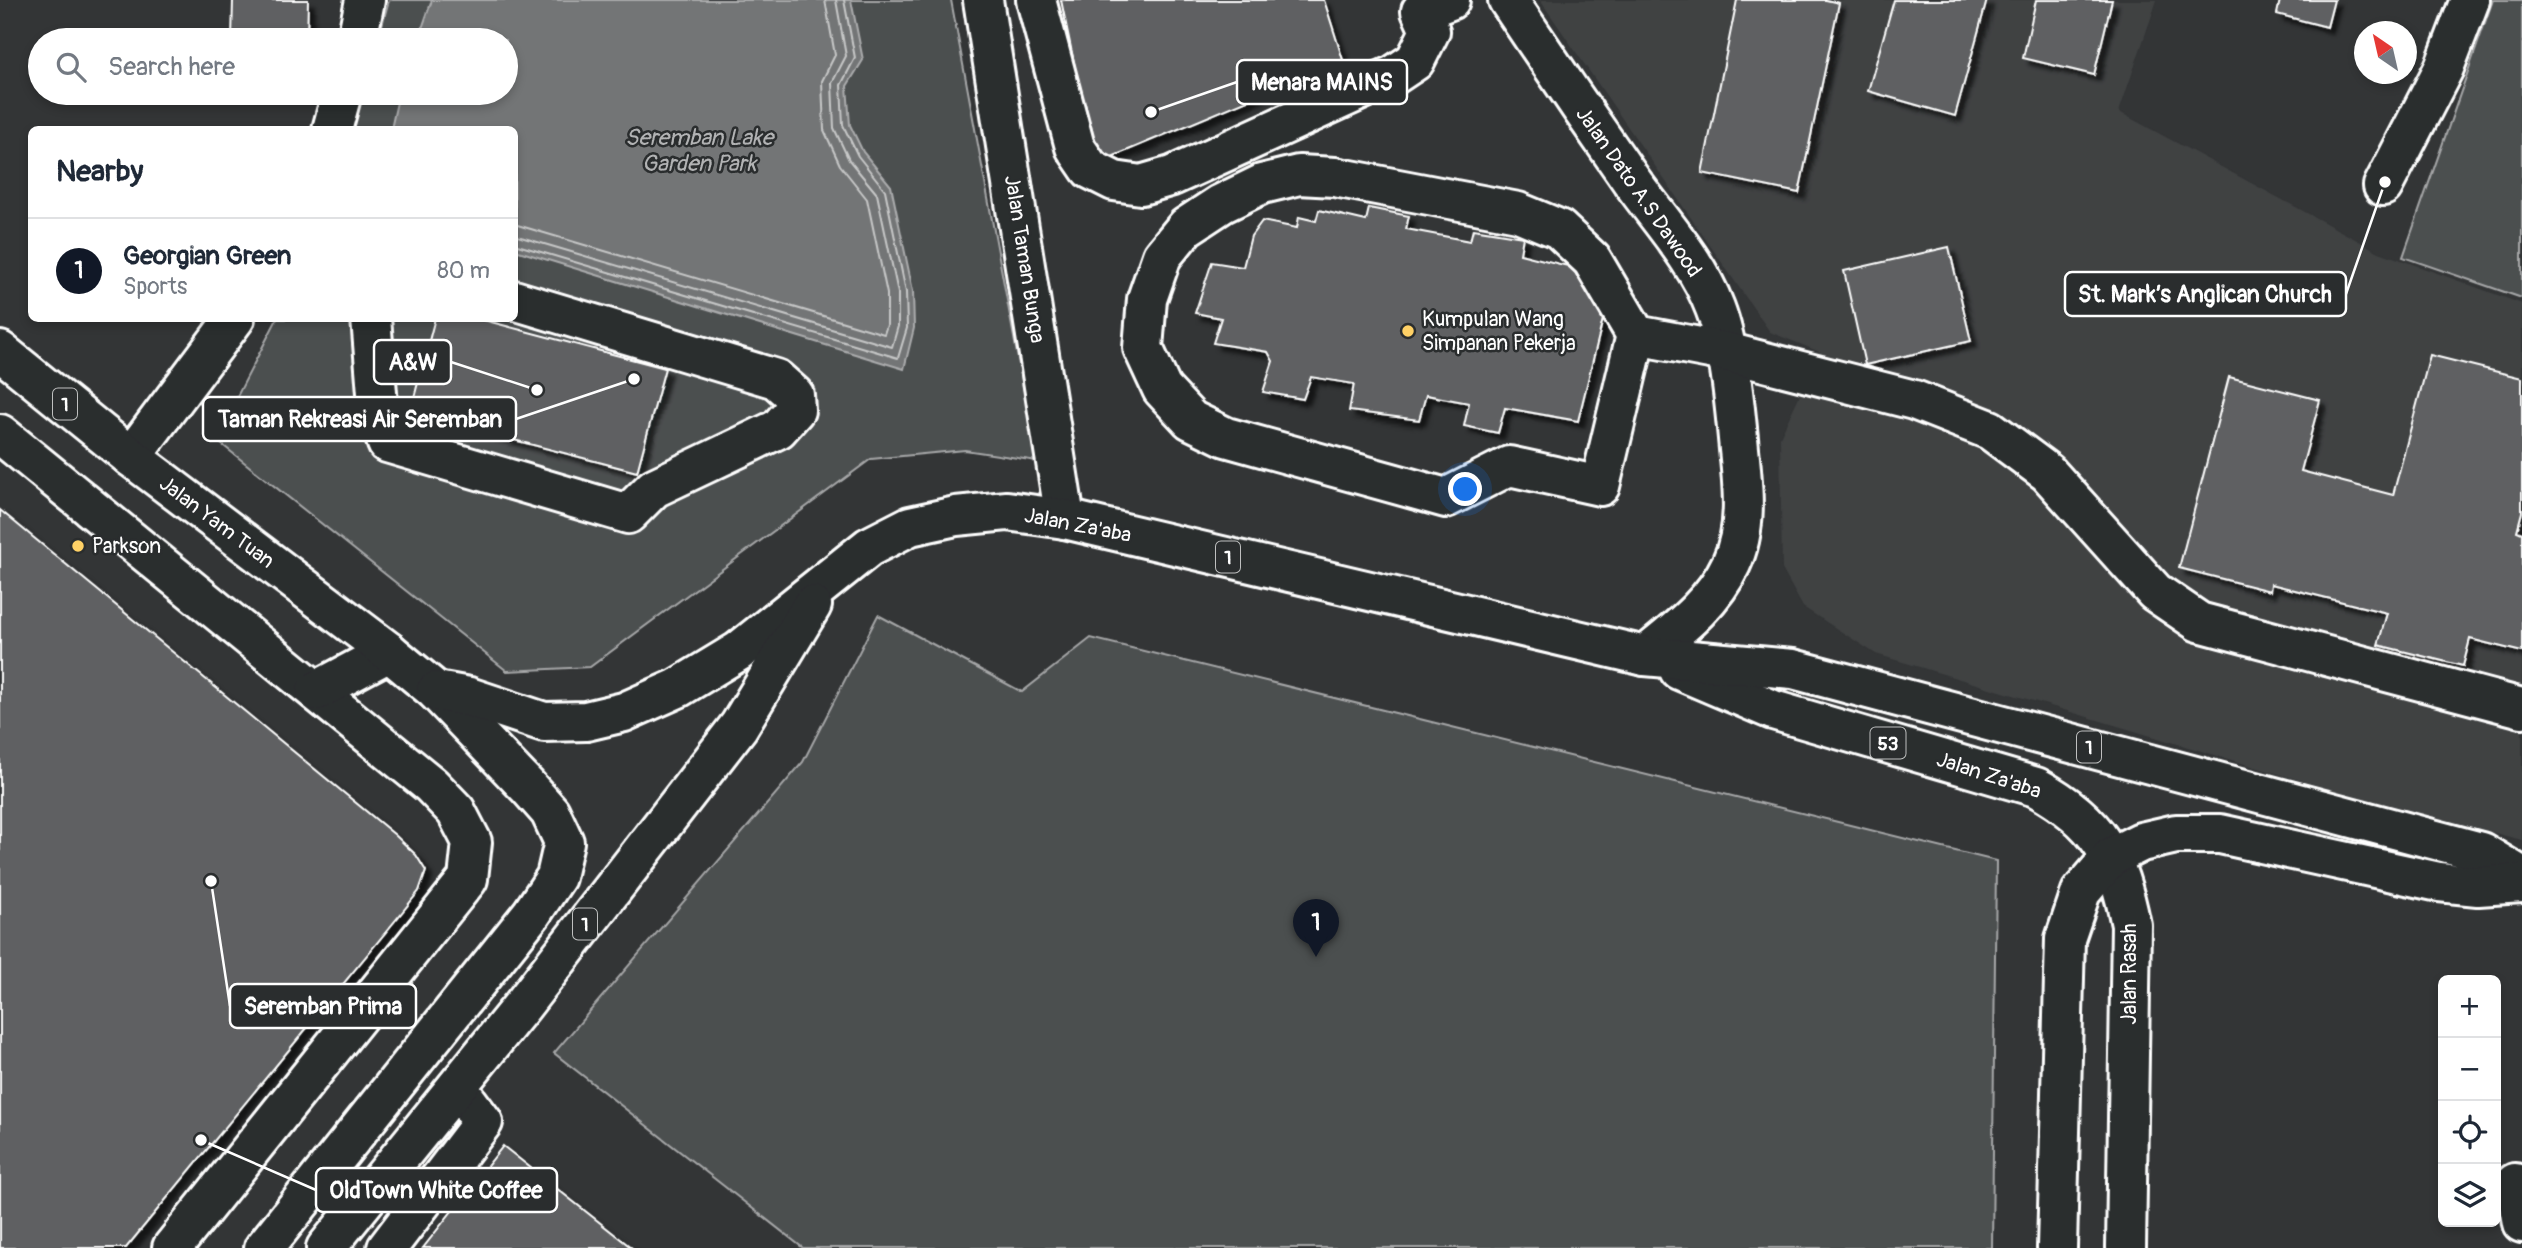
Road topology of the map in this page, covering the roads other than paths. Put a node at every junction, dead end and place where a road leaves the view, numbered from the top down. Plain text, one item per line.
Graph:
1 (365, 0) edge
2 (984, 0) edge
3 (1036, 0) edge
4 (1450, 0) edge
5 (1508, 0) edge
6 (2470, 0) edge
7 (359, 28) edge
8 (339, 105) edge
9 (333, 126) edge
10 (2383, 186) dead end
11 (518, 301) edge
12 (231, 322) edge
13 (371, 322) edge
14 (511, 322) edge
15 (1636, 335) junction
16 (667, 346) junction
17 (0, 351) edge
18 (1726, 352) junction
19 (0, 434) edge
20 (131, 457) junction
21 (1065, 519) junction
22 (824, 585) junction
23 (390, 652) junction
24 (1645, 656) junction
25 (316, 691) junction
26 (436, 691) junction
27 (2522, 708) edge
28 (2111, 857) junction
29 (2522, 880) edge
30 (457, 1087) junction
31 (2515, 1183) dead end
32 (2522, 1223) edge
33 (172, 1248) edge
34 (264, 1248) edge
35 (326, 1248) edge
36 (387, 1248) edge
37 (2057, 1248) edge
38 (2126, 1248) edge

1 - 7 main road
2 - 21 main road, Jalan Taman Bunga
3 - 4 main road
5 - 18 main road, Jalan Dato A.S Dawood
6 - 10 main road
8 - 9 main road
11 - 16 main road
12 - 20 main road
13 - 16 main road
14 - 16 main road
15 - 15 main road
15 - 18 main road
17 - 20 main road, Jalan Yam Tuan / 1
18 - 24 main road, Jalan Dato A.S Dawood
18 - 27 main road
19 - 25 main road
20 - 23 main road, Jalan Yam Tuan / 1
21 - 22 main road, Jalan Za'aba / 1
21 - 24 main road, Jalan Za'aba / 1
22 - 26 main road, Jalan Za'aba / 1
22 - 30 main road, 1
23 - 25 main road
23 - 26 main road, Jalan Yam Tuan / 1
24 - 28 main road, Jalan Za'aba / 53
24 - 29 main road, Jalan Za'aba / 1
25 - 33 main road
26 - 34 main road, 1
28 - 29 main road, Jalan Za'aba
28 - 37 main road
28 - 38 main road, Jalan Rasah / 53
30 - 35 main road, 1
30 - 36 main road
31 - 32 main road

